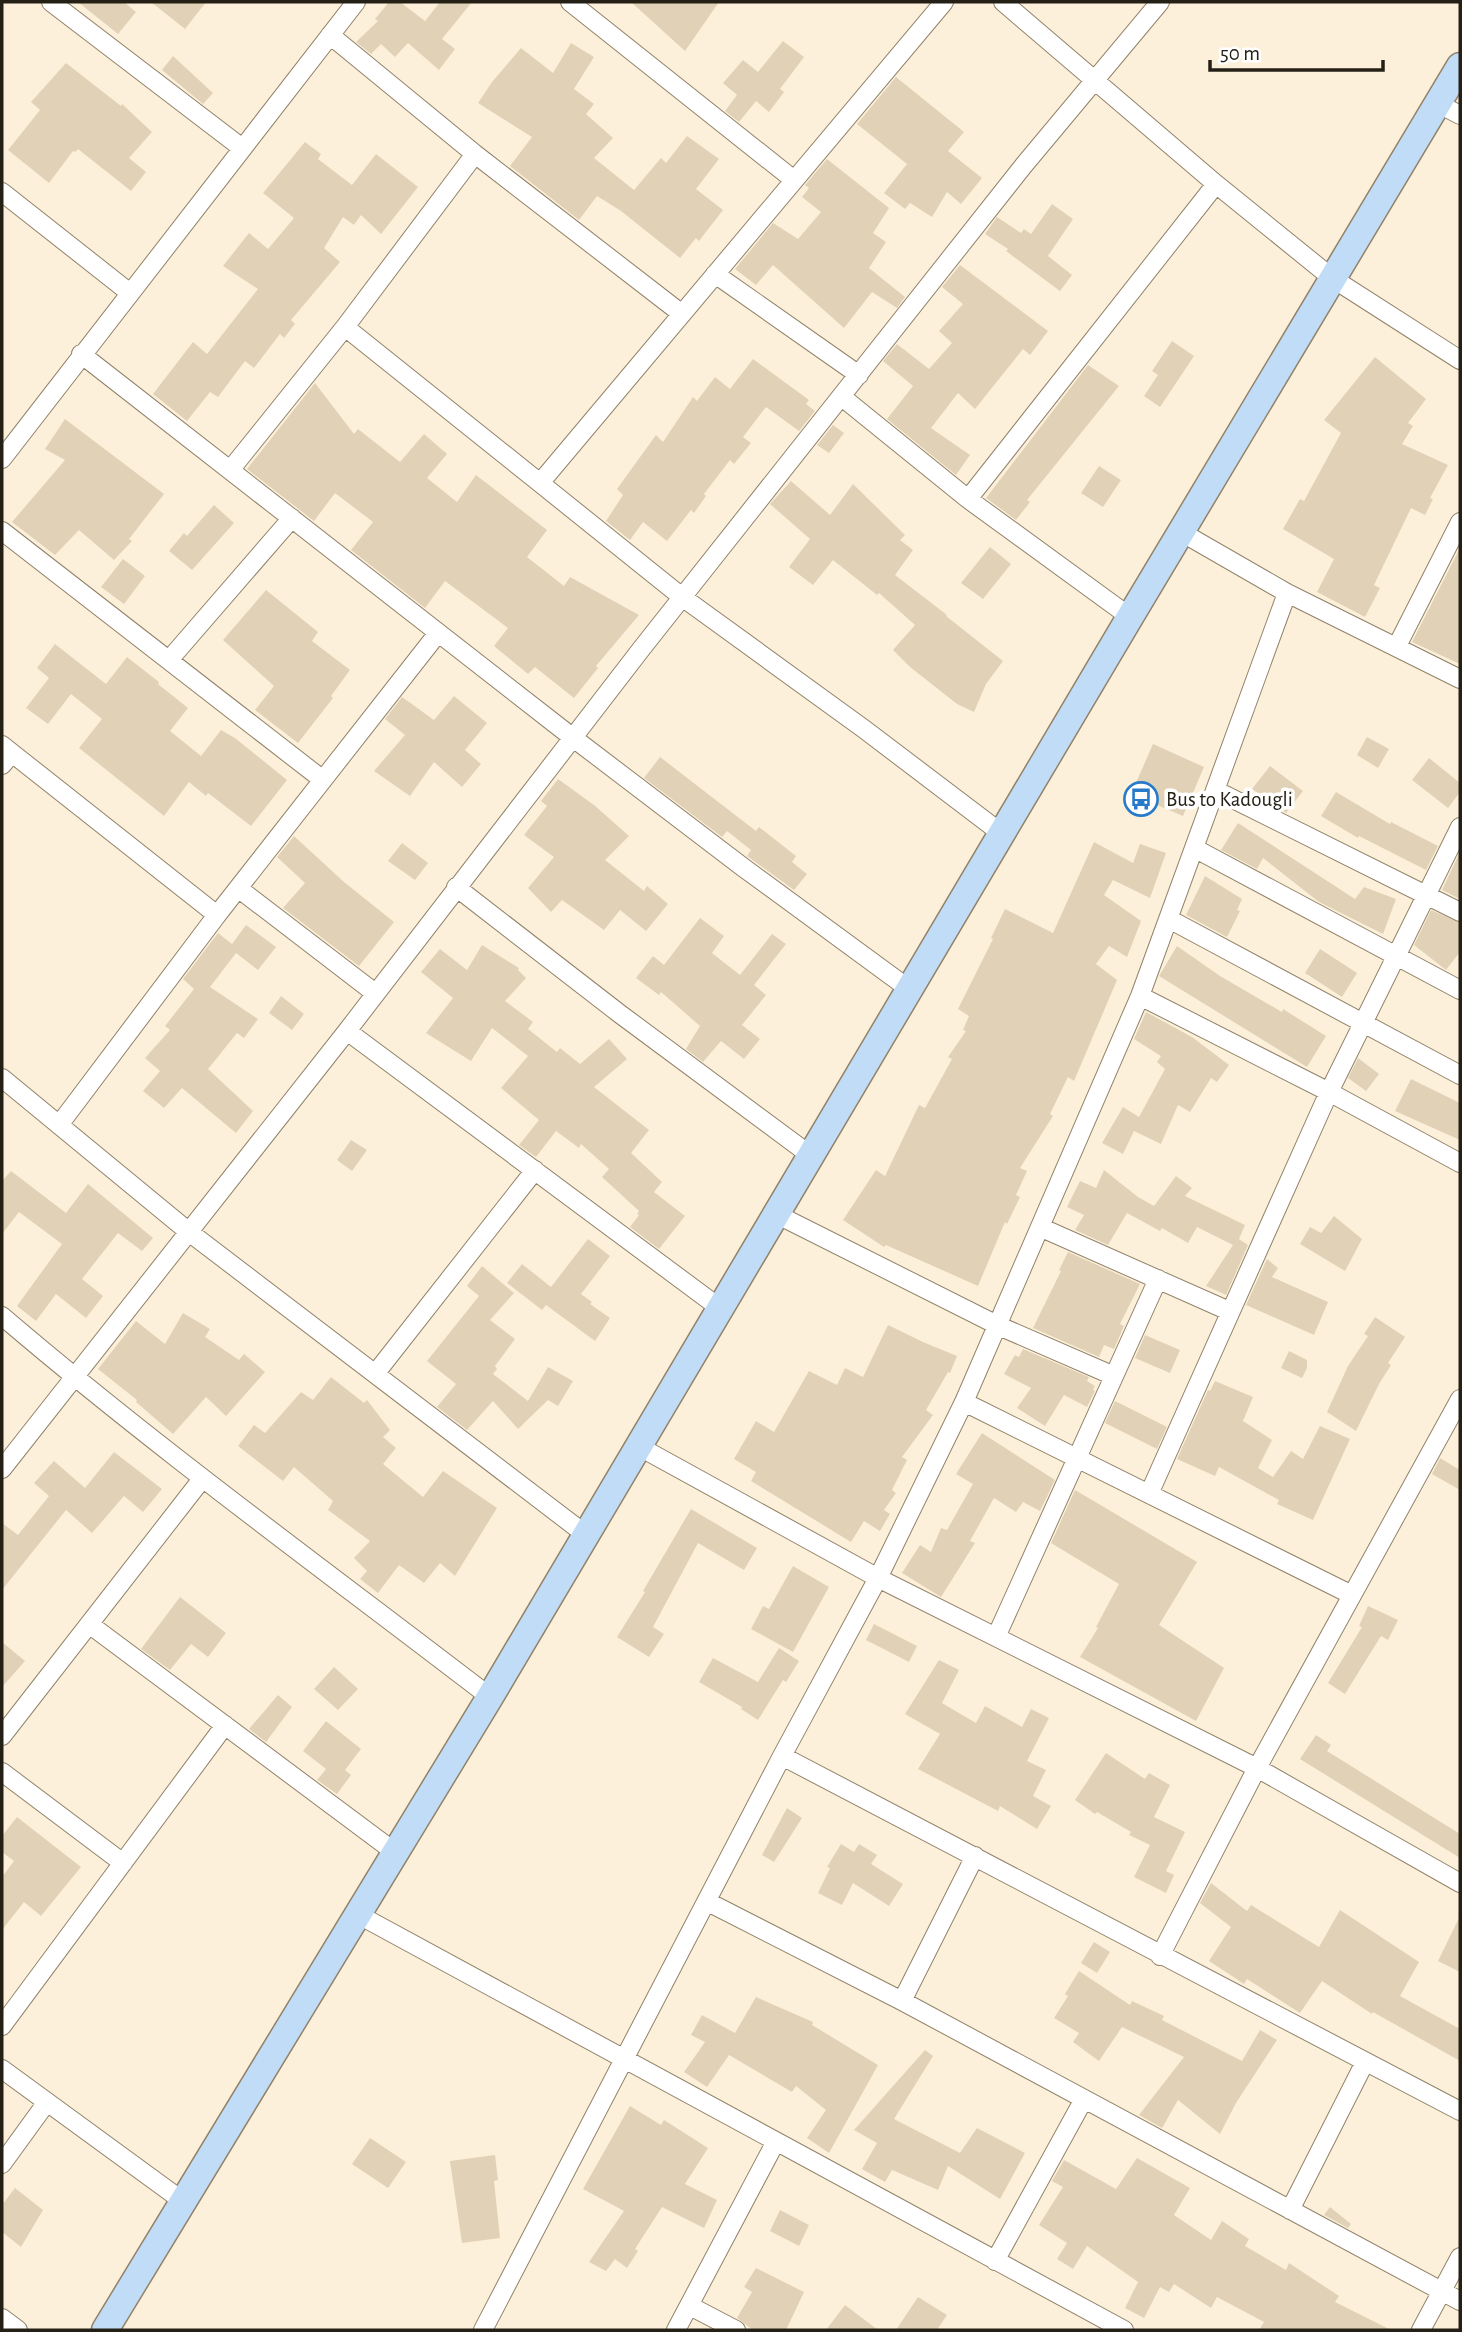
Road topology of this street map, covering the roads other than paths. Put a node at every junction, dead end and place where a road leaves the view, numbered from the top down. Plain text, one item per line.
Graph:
1 (51, 2) edge
2 (570, 2) edge
3 (944, 2) edge
4 (1003, 2) edge
5 (1160, 2) edge
6 (354, 3) edge
7 (330, 34) junction
8 (1460, 66) edge
9 (1095, 81) junction
10 (1449, 109) edge
11 (242, 148) junction
12 (475, 154) junction
13 (794, 180) junction
14 (1216, 184) junction
15 (2, 192) edge
16 (715, 274) junction
17 (1332, 278) junction
18 (130, 293) junction
19 (682, 314) junction
20 (345, 327) junction
21 (81, 354) junction
22 (1460, 360) edge
23 (859, 375) junction
24 (842, 397) junction
25 (8, 438) edge
26 (2, 459) edge
27 (231, 469) junction
28 (540, 483) junction
29 (968, 499) junction
30 (292, 519) junction
31 (1460, 522) edge
32 (2, 531) edge
33 (1181, 532) junction
34 (1287, 593) junction
35 (682, 597) junction
36 (1130, 617) junction
37 (438, 633) junction
38 (1397, 646) junction
39 (169, 660) junction
40 (1460, 679) edge
41 (572, 737) junction
42 (5, 754) edge
43 (323, 780) junction
44 (1215, 790) junction
45 (1460, 827) edge
46 (1001, 833) junction
47 (1194, 848) junction
48 (456, 887) junction
49 (238, 888) junction
50 (1427, 893) junction
51 (1460, 912) edge
52 (217, 915) junction
53 (1168, 919) junction
54 (1396, 956) junction
55 (909, 989) junction
56 (1460, 990) edge
57 (375, 993) junction
58 (1140, 996) junction
59 (1362, 1024) junction
60 (347, 1031) junction
61 (1460, 1075) edge
62 (2, 1078) edge
63 (1329, 1092) junction
64 (59, 1125) junction
65 (810, 1155) junction
66 (1460, 1163) edge
67 (535, 1170) junction
68 (776, 1214) junction
69 (1042, 1228) junction
70 (189, 1232) junction
71 (1158, 1279) junction
72 (720, 1309) junction
73 (1229, 1311) junction
74 (2, 1315) edge
75 (999, 1326) junction
76 (375, 1374) junction
77 (1114, 1376) junction
78 (74, 1377) junction
79 (1460, 1399) edge
80 (964, 1402) junction
81 (638, 1447) junction
82 (1077, 1458) junction
83 (2, 1469) edge
84 (202, 1479) junction
85 (1149, 1494) junction
86 (585, 1534) junction
87 (878, 1578) junction
88 (1352, 1595) junction
89 (89, 1624) junction
90 (996, 1637) junction
91 (490, 1698) junction
92 (225, 1725) junction
93 (2, 1736) edge
94 (782, 1756) junction
95 (1257, 1768) junction
96 (2, 1772) edge
97 (396, 1853) junction
98 (975, 1856) junction
99 (123, 1863) junction
100 (1460, 1883) edge
101 (708, 1902) junction
102 (359, 1915) junction
103 (1160, 1956) junction
104 (902, 2001) junction
105 (2, 2026) edge
106 (623, 2060) junction
107 (1365, 2062) junction
108 (2, 2069) edge
109 (1084, 2099) junction
110 (47, 2102) junction
111 (1460, 2111) edge
112 (775, 2143) junction
113 (2, 2164) edge
114 (184, 2202) junction
115 (1290, 2210) junction
116 (1460, 2257) edge
117 (995, 2261) junction
118 (1442, 2291) junction
119 (1460, 2301) edge
120 (690, 2306) junction
121 (2, 2318) edge
122 (18, 2330) edge
123 (105, 2330) edge
124 (483, 2330) edge
125 (676, 2330) edge
126 (736, 2330) edge
127 (1124, 2330) edge
128 (1421, 2330) edge

1 - 11 street
2 - 13 street
3 - 13 street
4 - 9 street
5 - 9 street
6 - 7 street
7 - 11 street
7 - 12 street
8 - 10 main road
9 - 14 street
9 - 23 street
10 - 17 main road
11 - 18 street
12 - 19 street
12 - 20 street
13 - 16 street
14 - 17 street
14 - 29 street
15 - 18 street
16 - 19 street
16 - 23 street
17 - 22 street
17 - 33 main road
18 - 21 street
19 - 28 street
20 - 27 street
20 - 28 street
21 - 25 street
21 - 27 street
23 - 24 street
24 - 29 street
24 - 35 street
25 - 26 street
27 - 30 street
28 - 35 street
29 - 36 street
30 - 37 street
30 - 39 street
31 - 38 street
32 - 39 street
33 - 34 street
33 - 36 main road
34 - 38 street
34 - 44 street
35 - 41 street
35 - 46 street
36 - 46 main road
37 - 41 street
37 - 43 street
38 - 40 street
39 - 43 street
41 - 48 street
41 - 55 street
42 - 52 street
43 - 49 street
44 - 47 street
44 - 50 street
45 - 50 street
46 - 55 main road
47 - 53 street
47 - 54 street
48 - 57 street
48 - 65 street
49 - 52 street
49 - 57 street
50 - 51 street
50 - 54 street
52 - 64 street
53 - 58 street
53 - 59 street
54 - 56 street
54 - 59 street
55 - 65 main road
57 - 60 street
58 - 63 street
58 - 69 street
59 - 61 street
59 - 63 street
60 - 67 street
60 - 70 street
62 - 64 street
63 - 66 street
63 - 73 street
64 - 70 street
65 - 68 main road
67 - 72 street
67 - 76 street
68 - 72 main road
68 - 75 street
69 - 71 street
69 - 75 street
70 - 76 street
70 - 78 street
71 - 73 street
71 - 77 street
72 - 81 main road
73 - 85 street
74 - 78 street
75 - 77 street
75 - 80 street
76 - 86 street
77 - 82 street
78 - 83 street
78 - 84 street
79 - 88 street
80 - 82 street
80 - 87 street
81 - 86 main road
81 - 87 street
82 - 85 street
82 - 90 street
84 - 89 street
84 - 91 street
85 - 88 street
86 - 91 main road
87 - 90 street
87 - 94 street
88 - 95 street
89 - 92 street
89 - 93 street
90 - 95 street
91 - 97 main road
92 - 97 street
92 - 99 street
94 - 98 street
94 - 101 street
95 - 100 street
95 - 103 street
96 - 99 street
97 - 102 main road
98 - 103 street
98 - 104 street
99 - 105 street
101 - 104 street
101 - 106 street
102 - 106 street
102 - 114 main road
103 - 107 street
104 - 109 street
106 - 112 street
106 - 124 street
107 - 111 street
107 - 115 street
108 - 110 street
109 - 115 street
109 - 117 street
110 - 113 street
110 - 114 street
112 - 117 street
112 - 120 street
114 - 123 main road
115 - 118 street
116 - 118 street
117 - 127 street
118 - 119 street
118 - 128 street
120 - 125 street
120 - 126 street
121 - 122 street

